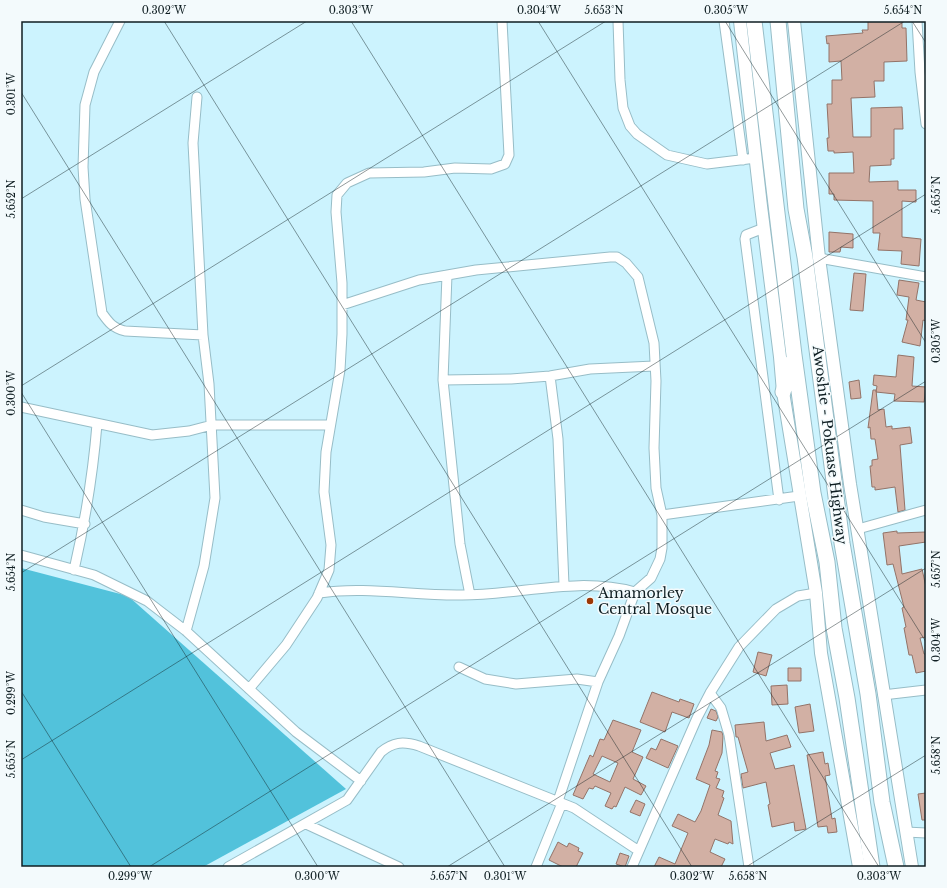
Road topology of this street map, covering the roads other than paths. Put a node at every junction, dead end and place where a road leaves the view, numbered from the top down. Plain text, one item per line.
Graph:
1 (120, 21) edge
2 (502, 21) edge
3 (618, 21) edge
4 (724, 21) edge
5 (740, 21) edge
6 (754, 21) edge
7 (778, 21) edge
8 (794, 21) edge
9 (917, 21) edge
10 (781, 55) junction
11 (759, 56) junction
12 (922, 56) edge
13 (197, 97) dead end
14 (751, 115) junction
15 (737, 117) junction
16 (926, 124) edge
17 (756, 158) junction
18 (744, 160) junction
19 (764, 228) junction
20 (819, 258) junction
21 (447, 275) junction
22 (926, 277) edge
23 (342, 305) junction
24 (203, 335) junction
25 (794, 355) junction
26 (654, 366) junction
27 (550, 376) junction
28 (443, 380) junction
29 (783, 392) junction
30 (21, 406) edge
31 (98, 424) junction
32 (212, 425) junction
33 (330, 425) junction
34 (799, 496) junction
35 (779, 500) junction
36 (21, 510) edge
37 (926, 510) edge
38 (662, 515) junction
39 (85, 524) junction
40 (858, 529) junction
41 (21, 556) edge
42 (74, 570) junction
43 (564, 585) junction
44 (635, 592) junction
45 (319, 593) junction
46 (816, 593) junction
47 (470, 595) junction
48 (186, 631) junction
49 (459, 667) dead end
50 (598, 682) junction
51 (249, 689) junction
52 (926, 690) edge
53 (710, 693) junction
54 (883, 695) junction
55 (361, 781) junction
56 (560, 802) junction
57 (306, 824) junction
58 (906, 832) junction
59 (926, 833) edge
60 (639, 851) junction
61 (228, 867) edge
62 (399, 867) edge
63 (536, 867) edge
64 (632, 867) edge
65 (749, 867) edge
66 (859, 867) edge
67 (872, 867) edge
68 (896, 867) edge
69 (912, 867) edge

1 - 24 street
2 - 23 street
3 - 18 street
4 - 15 street
5 - 14 street
6 - 11 main road, Awoshie - Pokuase Highway
7 - 10 main road, Awoshie - Pokuase Highway
8 - 20 street
9 - 12 street
10 - 11 main road
10 - 68 main road, Awoshie - Pokuase Highway
11 - 25 main road, Awoshie - Pokuase Highway
12 - 16 street
13 - 24 street
14 - 15 street
14 - 17 street
15 - 18 street
17 - 18 street
17 - 19 street
19 - 29 street
19 - 35 street
20 - 22 street
20 - 40 street
21 - 23 street
21 - 26 street
21 - 28 street
23 - 33 street
24 - 32 street
25 - 29 main road
25 - 67 main road, Awoshie - Pokuase Highway
26 - 27 street
26 - 38 street
27 - 28 street
27 - 43 street
28 - 47 street
29 - 34 street
30 - 31 street
31 - 32 street
31 - 39 street
32 - 33 street
32 - 48 street
33 - 45 street
34 - 35 street
34 - 46 street
35 - 38 street
36 - 39 street
37 - 40 street
38 - 44 street
39 - 42 street
40 - 54 street
41 - 42 street
42 - 48 street
43 - 44 street
43 - 47 street
44 - 50 street
45 - 47 street
45 - 51 street
46 - 53 street
46 - 66 street
48 - 51 street
49 - 50 street
50 - 56 street
51 - 55 street
52 - 54 street
53 - 60 street
53 - 65 street
54 - 58 street
55 - 56 street
55 - 57 street
56 - 60 street
56 - 63 street
57 - 61 street
57 - 62 street
58 - 59 street
58 - 69 street
60 - 64 street

